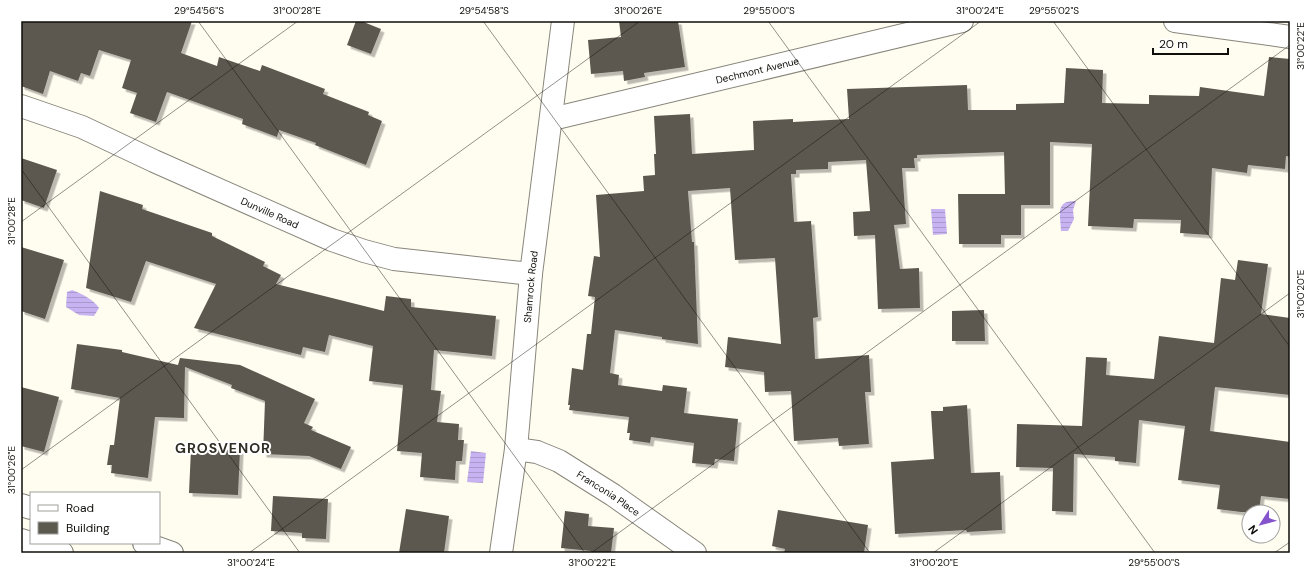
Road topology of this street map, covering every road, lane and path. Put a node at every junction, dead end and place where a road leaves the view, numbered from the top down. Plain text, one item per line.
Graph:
1 (563, 21) edge
2 (962, 21) edge
3 (1176, 21) edge
4 (1290, 37) edge
5 (21, 106) edge
6 (552, 119) junction
7 (531, 274) junction
8 (516, 449) junction
9 (34, 544) edge
10 (147, 544) edge
11 (62, 553) edge
12 (172, 553) edge
13 (501, 553) edge
14 (695, 553) edge

1 - 6 street, Shamrock Road
2 - 6 street, Dechmont Avenue
3 - 4 street
5 - 7 street, Dunville Road
6 - 7 street, Shamrock Road
7 - 8 street, Shamrock Road
8 - 13 street, Shamrock Road
8 - 14 street, Franconia Place
9 - 11 street
10 - 12 street

